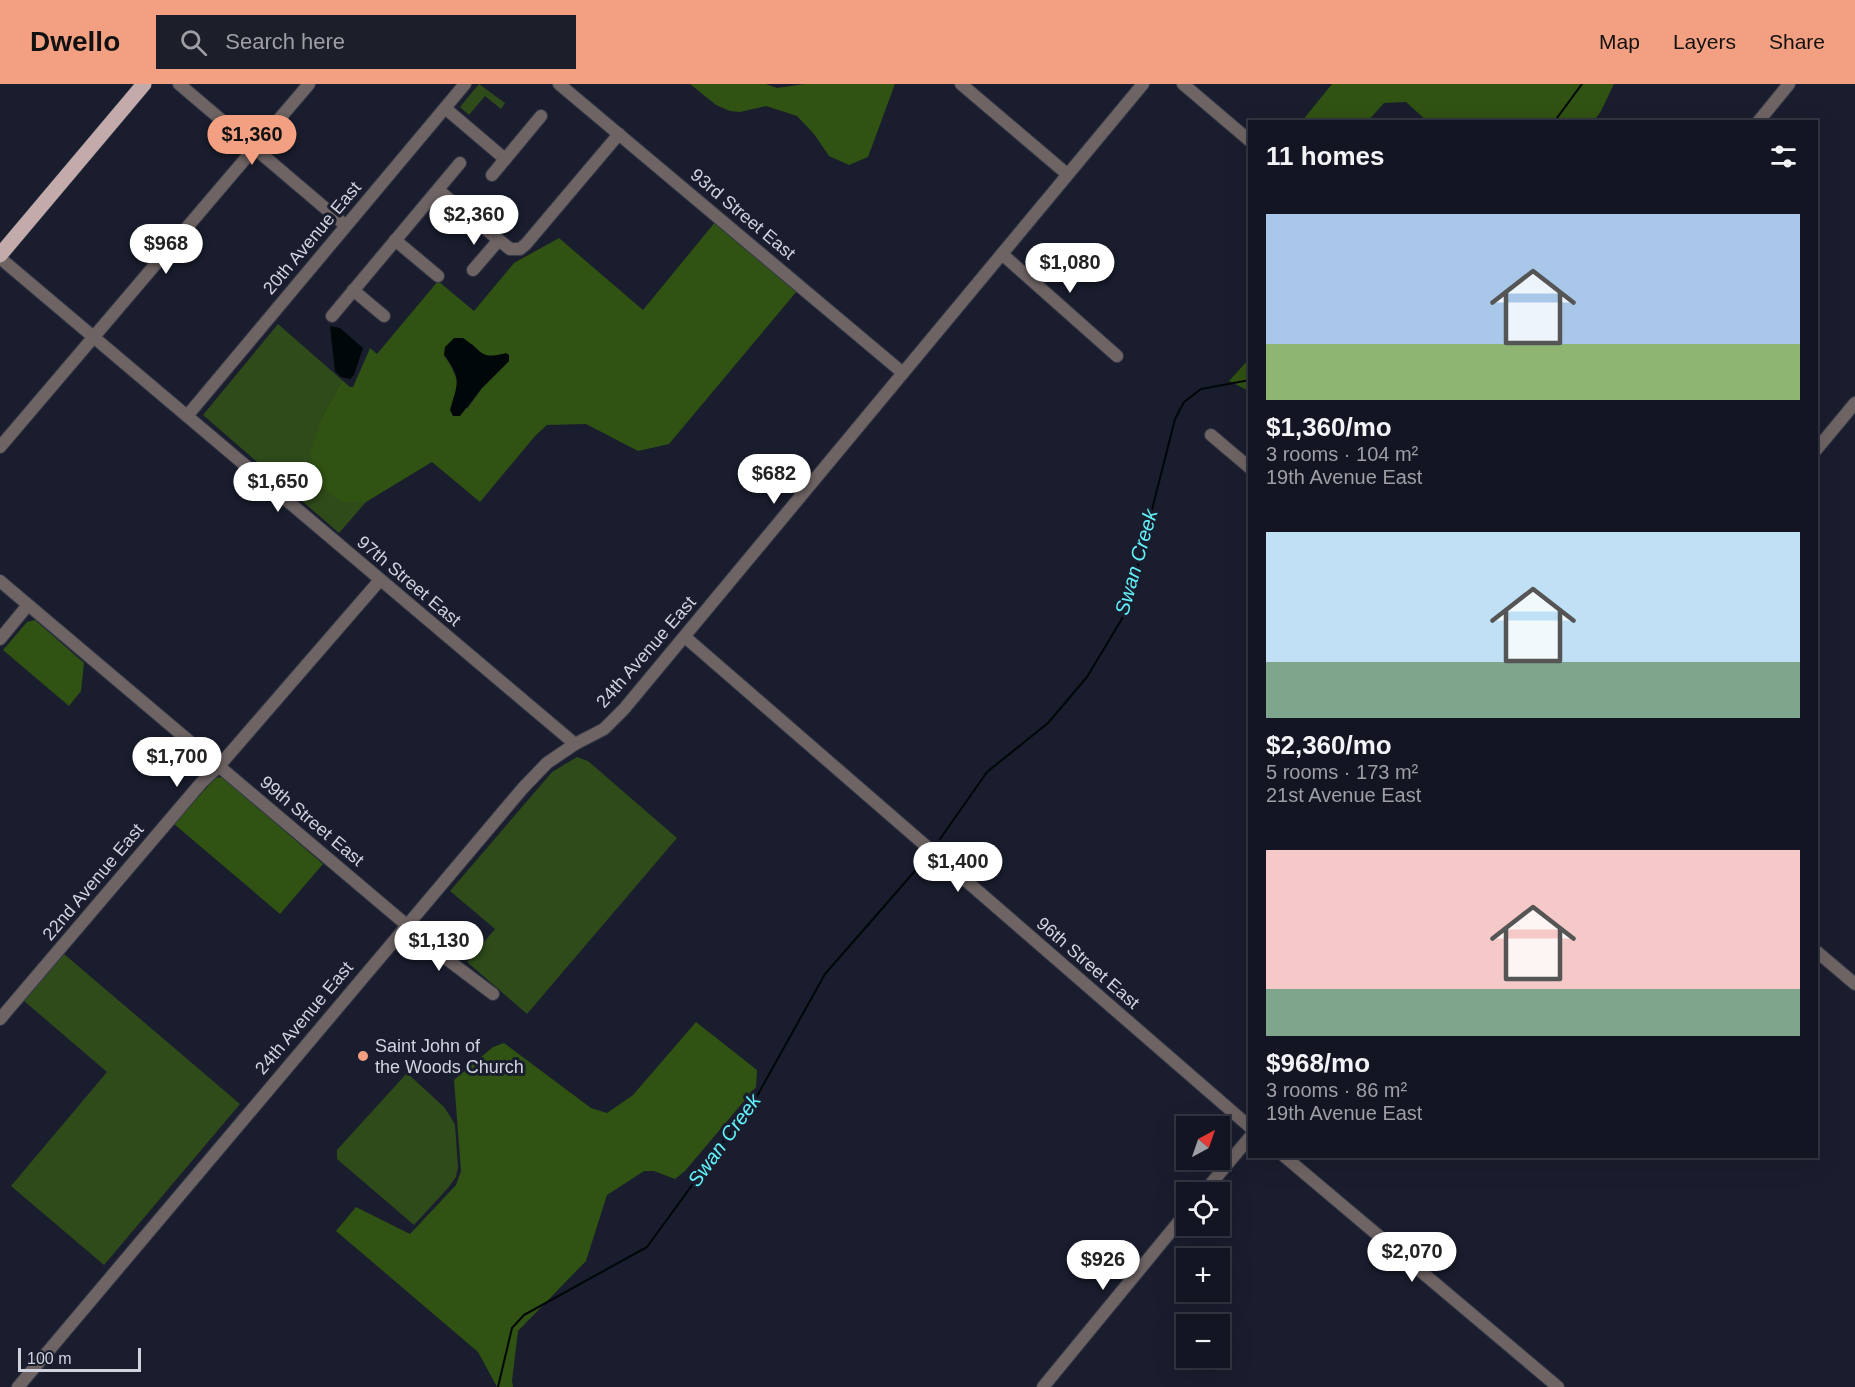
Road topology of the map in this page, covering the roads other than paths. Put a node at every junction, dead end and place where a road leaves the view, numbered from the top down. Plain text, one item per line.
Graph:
1 (144, 84) edge
2 (179, 84) edge
3 (309, 84) edge
4 (465, 84) edge
5 (559, 84) edge
6 (961, 84) edge
7 (1143, 84) edge
8 (1183, 84) edge
9 (1789, 84) edge
10 (445, 108) junction
11 (541, 116) dead end
12 (1760, 120) edge
13 (619, 134) junction
14 (1248, 139) edge
15 (254, 148) junction
16 (505, 159) junction
17 (460, 163) dead end
18 (1067, 174) junction
19 (492, 175) dead end
20 (438, 190) junction
21 (345, 225) junction
22 (395, 240) junction
23 (498, 240) junction
24 (1002, 254) junction
25 (0, 257) edge
26 (473, 270) dead end
27 (438, 276) dead end
28 (353, 290) junction
29 (332, 316) dead end
30 (384, 316) dead end
31 (93, 337) junction
32 (1118, 356) dead end
33 (903, 373) junction
34 (1855, 403) edge
35 (187, 416) junction
36 (1211, 435) dead end
37 (0, 447) edge
38 (1818, 448) edge
39 (1248, 466) edge
40 (380, 580) junction
41 (0, 581) edge
42 (28, 605) junction
43 (685, 637) junction
44 (0, 639) edge
45 (575, 744) junction
46 (219, 766) junction
47 (407, 923) junction
48 (1818, 953) edge
49 (1855, 984) edge
50 (493, 994) dead end
51 (0, 1019) edge
52 (1248, 1125) edge
53 (1248, 1139) edge
54 (1286, 1158) edge
55 (1212, 1182) edge
56 (1176, 1225) edge
57 (18, 1387) edge
58 (1043, 1387) edge
59 (1558, 1387) edge

1 - 25 main road
2 - 15 street
3 - 15 street
4 - 10 street, 20th Avenue East
5 - 13 street, 93rd Street East
6 - 18 street
7 - 18 street, 24th Avenue East
8 - 14 street
9 - 12 street
10 - 16 street
10 - 21 street, 20th Avenue East
11 - 16 street
13 - 23 street
13 - 33 street, 93rd Street East
15 - 21 street
15 - 31 street
16 - 19 street
17 - 20 street
18 - 24 street, 24th Avenue East
20 - 22 street
20 - 23 street
21 - 35 street, 20th Avenue East
22 - 27 street
22 - 28 street
23 - 26 street
24 - 32 street
24 - 33 street, 24th Avenue East
25 - 31 street, 97th Street East
28 - 29 street
28 - 30 street
31 - 35 street, 97th Street East
31 - 37 street
33 - 43 street, 24th Avenue East
34 - 38 street
35 - 40 street, 97th Street East
36 - 39 street
40 - 45 street, 97th Street East
40 - 46 street, 22nd Avenue East
41 - 42 street, 99th Street East
42 - 44 street
42 - 46 street, 99th Street East
43 - 45 street, 24th Avenue East
43 - 52 street, 96th Street East
45 - 47 street, 24th Avenue East
46 - 47 street, 99th Street East
46 - 51 street, 22nd Avenue East
47 - 50 street, 99th Street East
47 - 57 street, 24th Avenue East
48 - 49 street
53 - 55 street
54 - 59 street
56 - 58 street

